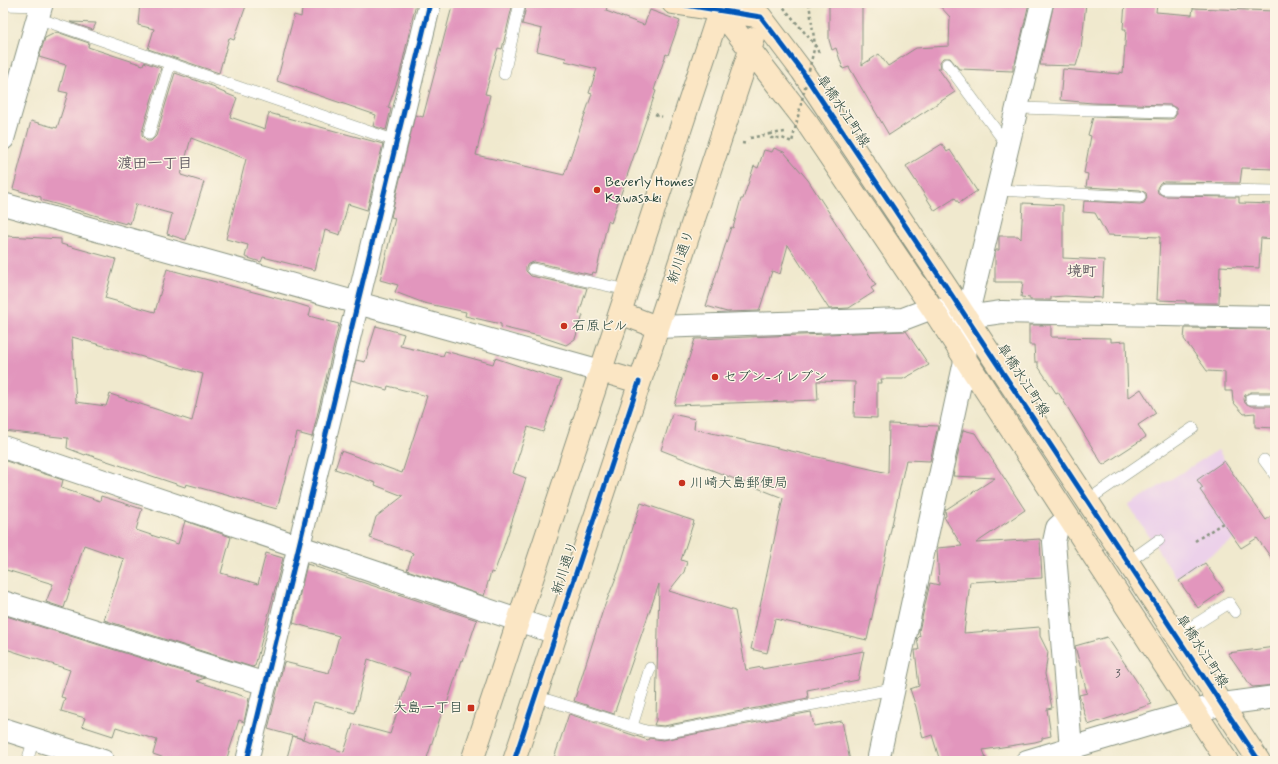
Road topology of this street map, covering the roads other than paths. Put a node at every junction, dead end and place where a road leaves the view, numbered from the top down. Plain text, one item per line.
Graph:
1 (430, 3) edge
2 (520, 3) edge
3 (674, 3) edge
4 (1042, 3) edge
5 (3, 5) edge
6 (721, 7) edge
7 (40, 9) edge
8 (763, 10) edge
9 (751, 50) junction
10 (170, 64) junction
11 (947, 64) dead end
12 (504, 74) dead end
13 (1017, 108) junction
14 (1170, 112) dead end
15 (149, 134) dead end
16 (3, 139) edge
17 (396, 141) junction
18 (1008, 146) junction
19 (1164, 189) dead end
20 (997, 190) junction
21 (1275, 191) edge
22 (1140, 197) dead end
23 (3, 204) edge
24 (533, 269) dead end
25 (627, 290) junction
26 (356, 302) junction
27 (932, 308) junction
28 (620, 313) junction
29 (967, 317) junction
30 (1275, 317) edge
31 (657, 327) junction
32 (965, 361) junction
33 (601, 371) junction
34 (639, 382) junction
35 (1251, 399) dead end
36 (1275, 399) edge
37 (1194, 428) dead end
38 (3, 447) edge
39 (1264, 460) dead end
40 (1275, 475) edge
41 (1088, 500) junction
42 (1068, 518) junction
43 (1159, 540) dead end
44 (299, 548) junction
45 (1128, 562) junction
46 (3, 602) edge
47 (1235, 612) dead end
48 (519, 620) junction
49 (556, 633) junction
50 (1177, 636) junction
51 (650, 668) dead end
52 (266, 684) junction
53 (892, 689) junction
54 (535, 696) junction
55 (1275, 697) edge
56 (1223, 704) junction
57 (1195, 712) junction
58 (632, 726) junction
59 (3, 729) edge
60 (34, 739) junction
61 (1071, 755) edge
62 (27, 761) edge
63 (103, 761) edge
64 (247, 761) edge
65 (472, 761) edge
66 (514, 761) edge
67 (878, 761) edge
68 (1027, 761) edge
69 (1227, 761) edge
70 (1259, 761) edge

1 - 17 street
2 - 12 lane
3 - 6 street
4 - 13 street
5 - 7 lane
6 - 8 street
6 - 9 street
6 - 25 street, 新川通り
7 - 10 lane
7 - 16 street
8 - 9 street, 新川通り
8 - 29 street, 皐橋水江町線
9 - 27 street
9 - 31 street, 新川通り
10 - 15 lane
10 - 17 lane
11 - 18 lane
13 - 14 lane
13 - 18 street
17 - 26 street
18 - 20 street
19 - 21 lane
20 - 22 lane
20 - 29 street
23 - 26 street
24 - 25 lane
25 - 28 street, 新川通り
26 - 33 street
26 - 44 street
27 - 29 street
27 - 31 street
27 - 32 street
28 - 31 street
28 - 33 street, 新川通り
29 - 30 street
29 - 32 street
29 - 41 street, 皐橋水江町線
31 - 34 street, 新川通り
32 - 42 street
32 - 53 street
33 - 34 street
33 - 48 street, 新川通り
34 - 49 street, 新川通り
35 - 36 lane
37 - 41 lane
38 - 44 street
39 - 40 lane
41 - 45 street, 皐橋水江町線
42 - 57 street
42 - 61 street
43 - 45 lane
44 - 48 street
44 - 52 street
45 - 50 street, 皐橋水江町線
46 - 52 street
47 - 50 lane
48 - 49 street
48 - 65 street, 新川通り
49 - 54 street, 新川通り
50 - 56 street, 皐橋水江町線
51 - 58 lane
52 - 64 street
53 - 58 lane
53 - 67 street
54 - 58 lane
54 - 66 street, 新川通り
55 - 56 street
56 - 57 street
56 - 70 street, 皐橋水江町線
57 - 61 street
57 - 69 street
59 - 60 street
60 - 62 lane
60 - 63 street
61 - 68 street

